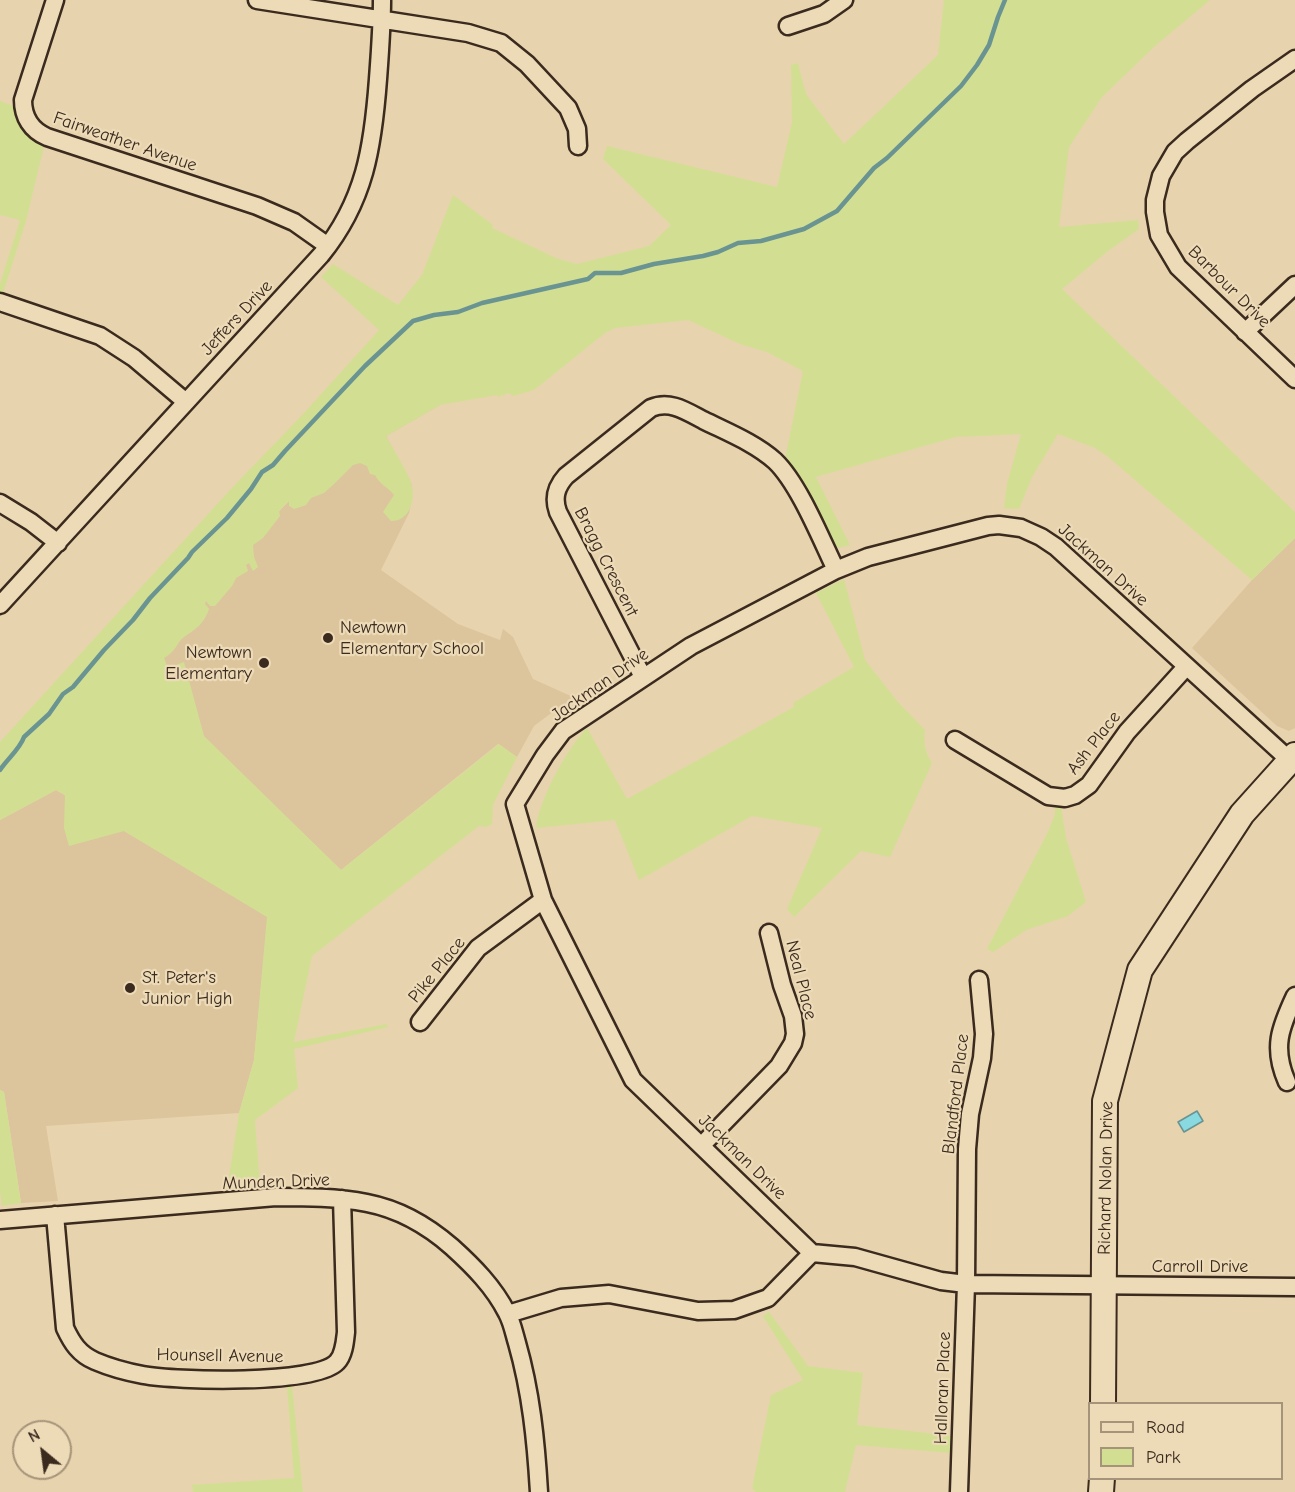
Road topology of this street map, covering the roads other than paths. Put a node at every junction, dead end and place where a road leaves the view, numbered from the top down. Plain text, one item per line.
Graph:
1 (55, 0) edge
2 (257, 0) edge
3 (382, 0) edge
4 (844, 0) edge
5 (382, 19) junction
6 (788, 26) dead end
7 (1295, 59) edge
8 (578, 146) dead end
9 (328, 246) junction
10 (1295, 285) edge
11 (0, 302) edge
12 (1245, 332) junction
13 (1295, 379) edge
14 (186, 402) junction
15 (0, 503) edge
16 (58, 543) junction
17 (836, 570) junction
18 (0, 604) edge
19 (1186, 666) junction
20 (643, 678) junction
21 (955, 740) dead end
22 (1293, 760) edge
23 (543, 900) junction
24 (769, 933) dead end
25 (979, 980) dead end
26 (1295, 996) edge
27 (420, 1022) dead end
28 (1287, 1082) dead end
29 (702, 1145) junction
30 (342, 1199) junction
31 (55, 1215) junction
32 (0, 1220) edge
33 (812, 1253) junction
34 (966, 1284) junction
35 (1105, 1286) junction
36 (1295, 1287) edge
37 (508, 1314) junction
38 (1103, 1402) edge
39 (539, 1492) edge
40 (959, 1492) edge

1 - 9 street, Fairweather Avenue
2 - 5 street
3 - 5 street, Jeffers Drive
4 - 6 street
5 - 8 street
5 - 9 street, Jeffers Drive
7 - 12 street, Barbour Drive
9 - 14 street, Jeffers Drive
10 - 12 street
11 - 14 street
12 - 13 street, Barbour Drive
14 - 16 street, Jeffers Drive
15 - 16 street
16 - 18 street, Jeffers Drive
17 - 19 street, Jackman Drive
17 - 20 street, Jackman Drive
17 - 20 street, Bragg Crescent
19 - 21 street, Ash Place
19 - 22 street, Jackman Drive
20 - 23 street, Jackman Drive
22 - 35 main road, Richard Nolan Drive
23 - 27 street, Pike Place
23 - 29 street, Jackman Drive
24 - 29 street, Neal Place
25 - 34 street, Blandford Place
26 - 28 street
29 - 33 street, Jackman Drive
30 - 31 street, Munden Drive
30 - 31 street, Hounsell Avenue
30 - 37 street, Munden Drive
31 - 32 street, Munden Drive
33 - 34 street
33 - 37 street
34 - 35 street
34 - 40 street, Halloran Place
35 - 36 street, Carroll Drive
35 - 38 main road, Richard Nolan Drive
37 - 39 street, Munden Drive

